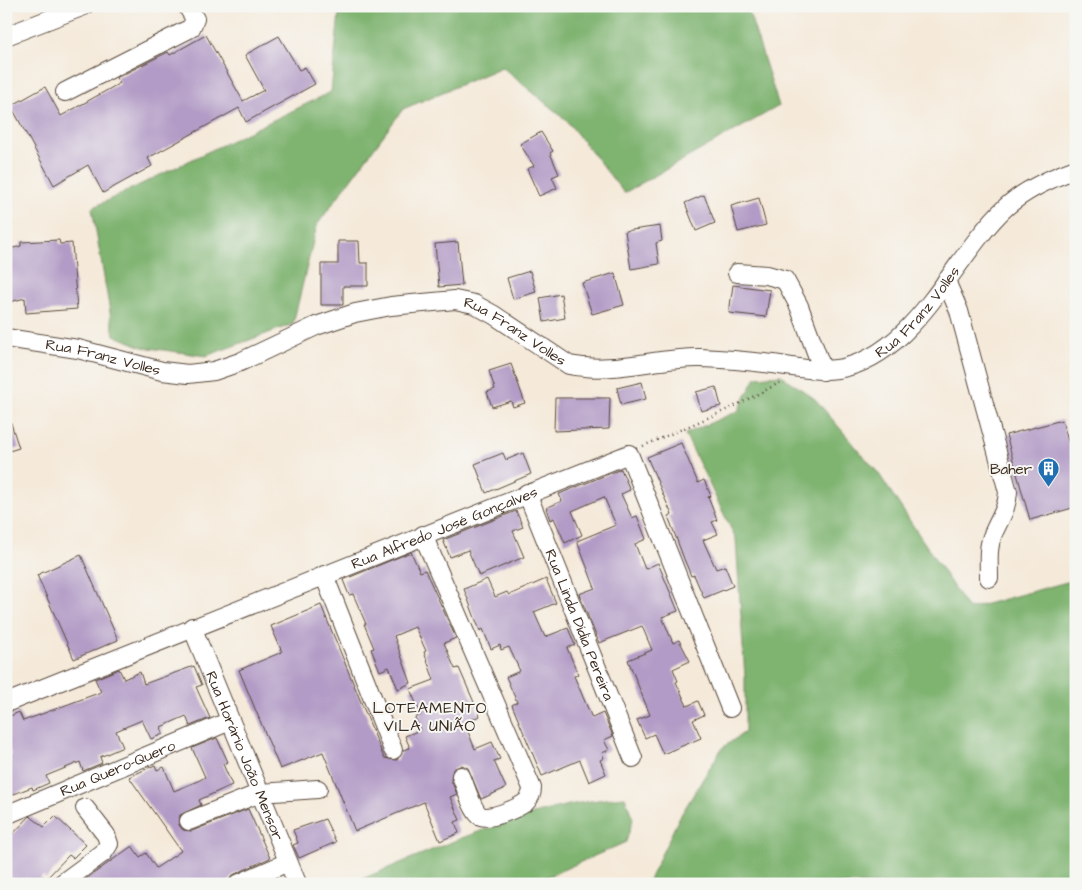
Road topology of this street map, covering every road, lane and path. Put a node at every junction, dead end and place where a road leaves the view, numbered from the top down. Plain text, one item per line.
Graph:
1 (84, 6) edge
2 (187, 6) edge
3 (6, 36) edge
4 (65, 92) dead end
5 (1076, 169) edge
6 (737, 273) dead end
7 (946, 281) junction
8 (6, 338) edge
9 (823, 371) junction
10 (775, 386) dead end
11 (629, 454) junction
12 (527, 493) junction
13 (423, 535) junction
14 (324, 575) junction
15 (989, 578) dead end
16 (192, 628) junction
17 (6, 703) edge
18 (730, 708) dead end
19 (230, 721) junction
20 (393, 750) dead end
21 (633, 758) dead end
22 (461, 776) dead end
23 (318, 789) dead end
24 (260, 793) junction
25 (85, 808) dead end
26 (6, 815) edge
27 (188, 821) dead end
28 (288, 862) junction
29 (297, 883) edge
30 (61, 884) edge
31 (238, 884) edge

1 - 3 street
2 - 4 street
5 - 7 street, Rua Franz Volles
6 - 9 street
7 - 9 street, Rua Franz Volles
7 - 15 street
8 - 9 street, Rua Franz Volles
10 - 11 path
11 - 12 street, Rua Alfredo José Gonçalves
11 - 18 street
12 - 13 street, Rua Alfredo José Gonçalves
12 - 21 street, Rua Linda Dídia Pereira
13 - 14 street, Rua Alfredo José Gonçalves
13 - 22 street
14 - 16 street, Rua Alfredo José Gonçalves
14 - 20 street
16 - 17 street, Rua Alfredo José Gonçalves
16 - 19 street, Rua Horário João Mensor
19 - 24 street, Rua Horário João Mensor
19 - 26 street, Rua Quero-Quero
23 - 24 street
24 - 27 street
24 - 28 street, Rua Horário João Mensor
25 - 30 street
28 - 29 street, Rua Horário João Mensor
28 - 31 street

